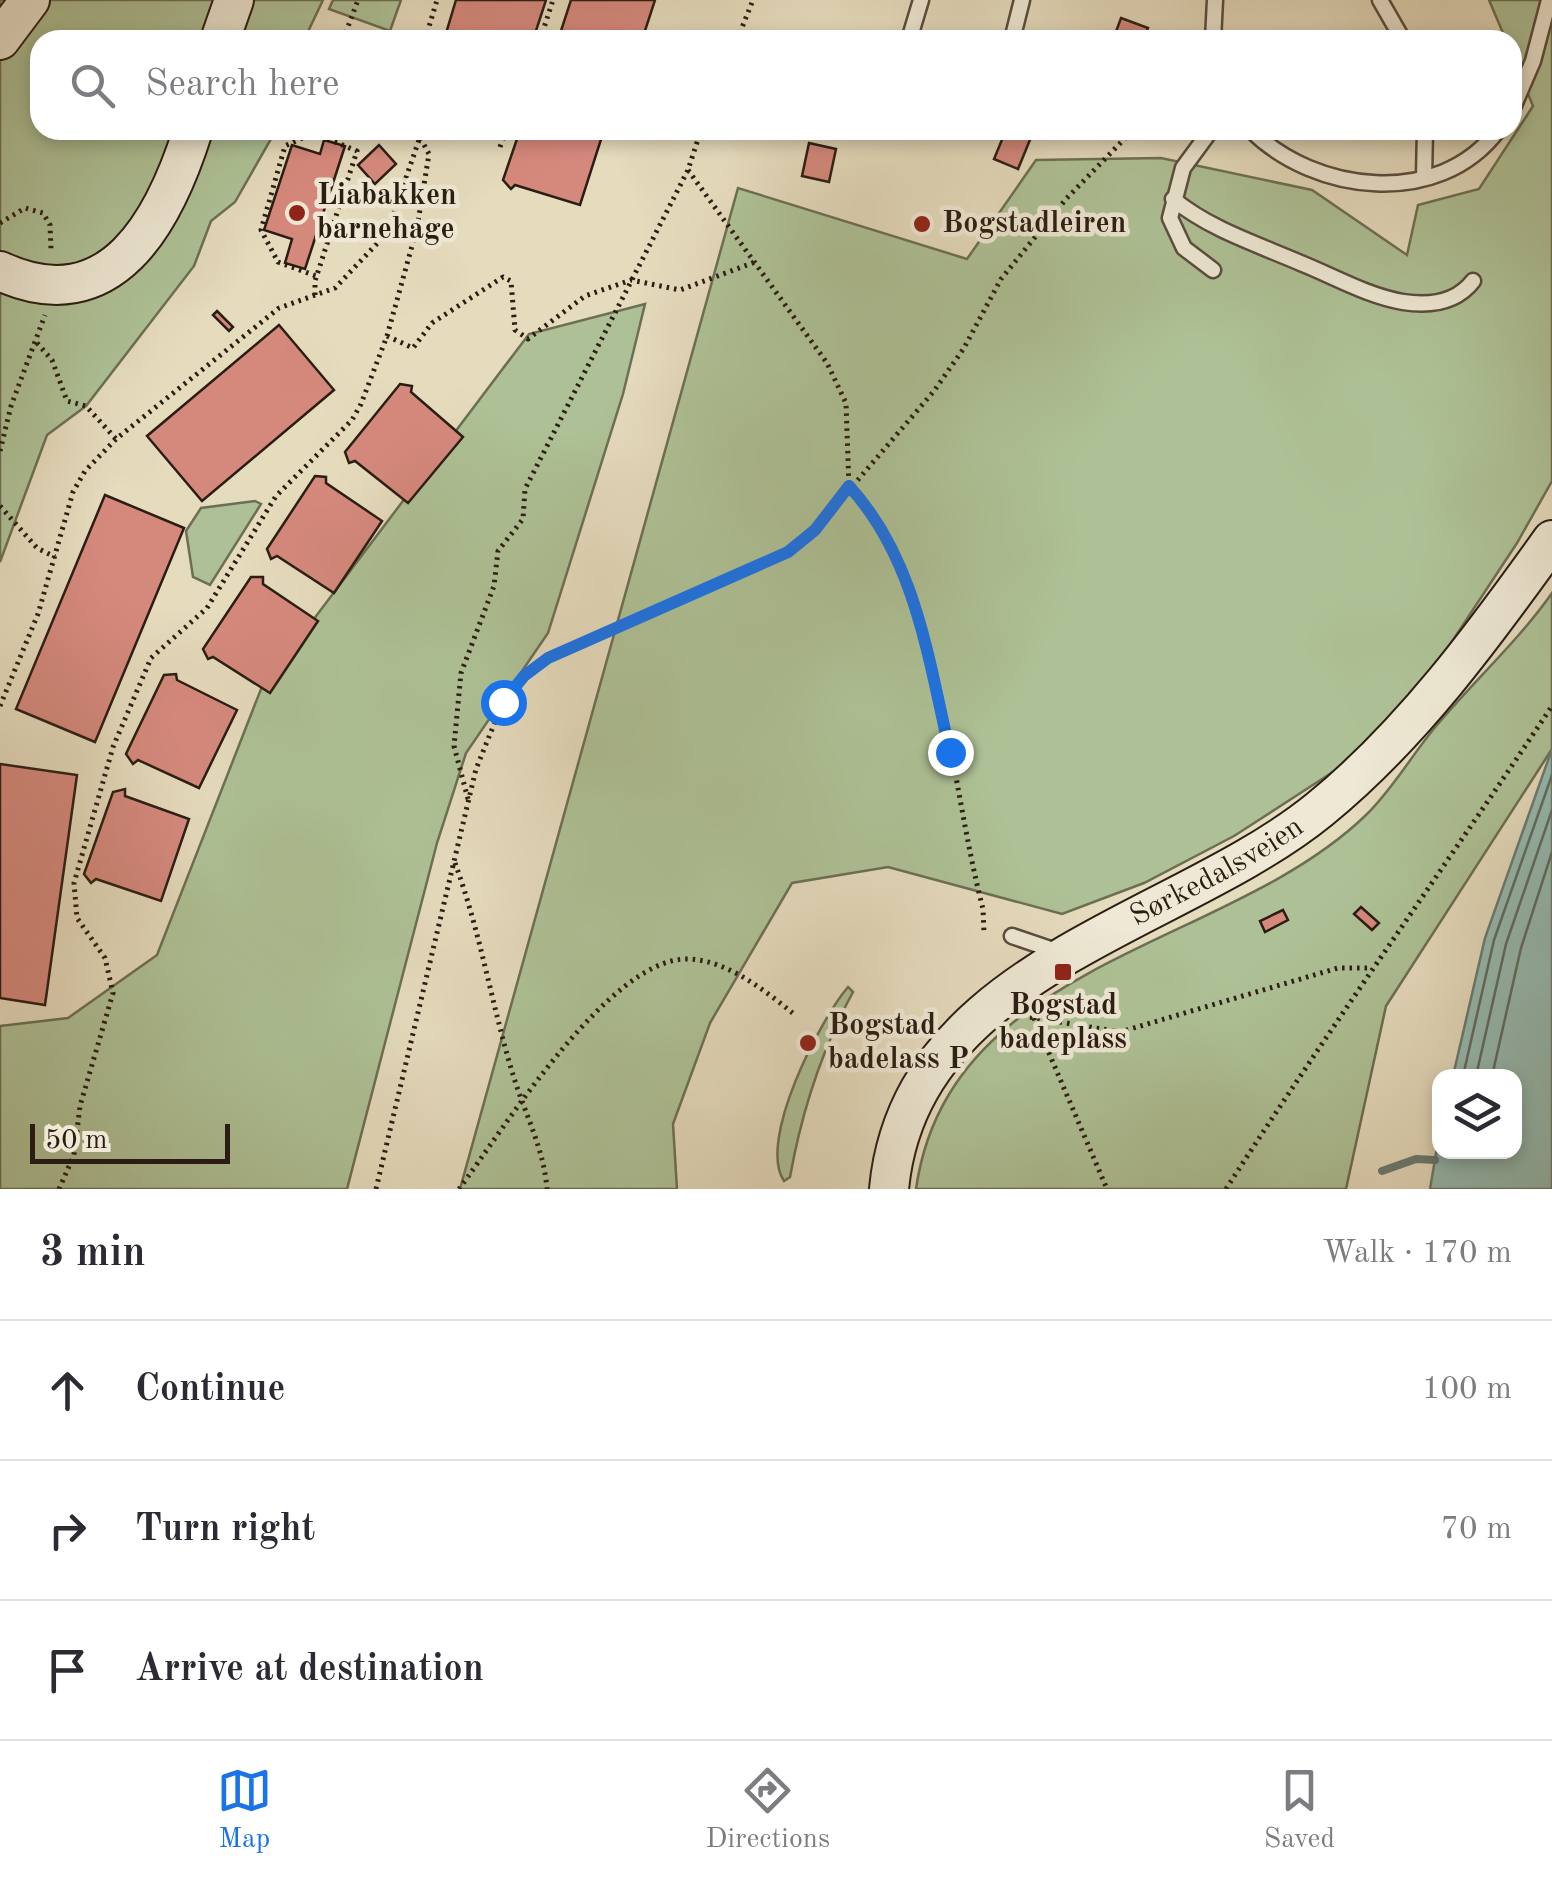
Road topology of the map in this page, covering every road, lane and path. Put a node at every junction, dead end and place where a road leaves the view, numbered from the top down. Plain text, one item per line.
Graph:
1 (30, 0) edge
2 (234, 0) edge
3 (358, 0) edge
4 (437, 0) edge
5 (553, 0) edge
6 (753, 0) edge
7 (921, 0) edge
8 (1022, 0) edge
9 (1215, 0) edge
10 (1380, 0) edge
11 (1549, 0) edge
12 (224, 30) edge
13 (347, 30) edge
14 (428, 30) edge
15 (543, 30) edge
16 (741, 30) edge
17 (912, 30) edge
18 (1014, 30) edge
19 (1214, 30) edge
20 (1397, 30) edge
21 (0, 40) edge
22 (1522, 87) edge
23 (189, 140) edge
24 (298, 140) edge
25 (333, 140) edge
26 (417, 140) edge
27 (422, 140) edge
28 (502, 140) edge
29 (698, 140) edge
30 (1123, 140) edge
31 (1204, 140) edge
32 (1263, 140) edge
33 (1425, 140) edge
34 (1489, 140) edge
35 (500, 147) dead end
36 (688, 170) junction
37 (1424, 178) junction
38 (1173, 199) junction
39 (0, 223) edge
40 (51, 249) dead end
41 (756, 262) junction
42 (1214, 270) dead end
43 (0, 271) edge
44 (316, 276) junction
45 (630, 280) junction
46 (1473, 282) dead end
47 (315, 295) junction
48 (45, 315) dead end
49 (386, 336) junction
50 (37, 344) junction
51 (116, 439) junction
52 (0, 451) edge
53 (849, 486) junction
54 (0, 506) edge
55 (1552, 540) edge
56 (55, 558) junction
57 (0, 706) edge
58 (1552, 706) edge
59 (469, 800) junction
60 (454, 860) junction
61 (984, 933) dead end
62 (1012, 936) dead end
63 (1064, 954) junction
64 (1372, 968) junction
65 (1032, 976) junction
66 (794, 1014) dead end
67 (1034, 1017) junction
68 (1020, 1018) dead end
69 (522, 1101) junction
70 (59, 1189) edge
71 (376, 1189) edge
72 (459, 1189) edge
73 (547, 1189) edge
74 (889, 1189) edge
75 (1107, 1189) edge
76 (1226, 1189) edge

1 - 21 street
2 - 12 street
3 - 13 path
4 - 14 path
5 - 15 path
6 - 16 path
7 - 17 lane
8 - 18 lane
9 - 19 lane
10 - 20 lane
11 - 22 lane
23 - 43 street
24 - 44 path
25 - 44 path
26 - 47 path
27 - 49 path
28 - 35 path
29 - 36 path
30 - 53 path
31 - 38 lane
32 - 37 lane
33 - 37 lane
34 - 37 lane
36 - 41 path
36 - 45 path
38 - 42 lane
38 - 46 lane
39 - 40 path
41 - 45 path
41 - 53 path
44 - 47 path
45 - 49 path
45 - 59 path
47 - 51 path
48 - 50 path
49 - 70 path
50 - 51 path
50 - 52 path
51 - 56 path
53 - 59 path
53 - 61 path
54 - 56 path
55 - 63 street, Sørkedalsveien
56 - 57 path
58 - 64 path
59 - 60 path
60 - 69 path
60 - 71 path
62 - 63 lane
63 - 65 street, Sørkedalsveien
64 - 67 path
64 - 76 path
65 - 67 path
65 - 74 street, Sørkedalsveien
66 - 69 path
67 - 68 path
67 - 75 path
69 - 72 path
69 - 73 path

